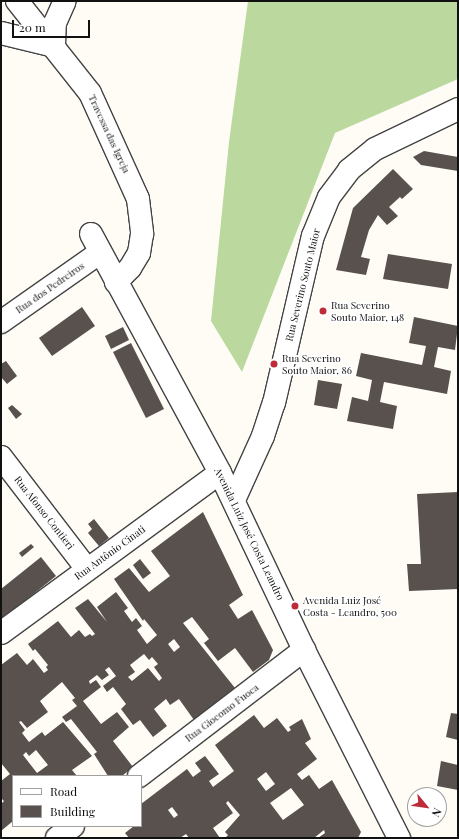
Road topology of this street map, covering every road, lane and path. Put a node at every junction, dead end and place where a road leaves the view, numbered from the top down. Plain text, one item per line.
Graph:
1 (17, 1) edge
2 (65, 1) edge
3 (1, 33) edge
4 (54, 46) junction
5 (458, 109) edge
6 (95, 244) joint
7 (116, 282) junction
8 (1, 322) edge
9 (1, 457) edge
10 (220, 472) junction
11 (234, 500) junction
12 (87, 569) junction
13 (1, 633) edge
14 (304, 650) junction
15 (140, 775) edge
16 (72, 827) edge
17 (395, 836) edge
18 (57, 838) edge

1 - 4 street, Travessa das Igreja
2 - 4 street
3 - 4 street
4 - 7 street, Travessa das Igreja
5 - 11 street, Rua Severino Souto Maior
6 - 7 street, Avenida Luiz José Costa Leandro
6 - 8 street, Rua dos Pedreiros
7 - 10 street, Avenida Luiz José Costa Leandro
9 - 12 street, Rua Afonso Contieri
10 - 11 street, Avenida Luiz José Costa Leandro
10 - 12 street, Rua Antônio Cinati
11 - 14 street, Avenida Luiz José Costa Leandro
12 - 13 street, Rua Antônio Cinati
14 - 15 street, Rua Giocomo Fuoca
14 - 17 street, Avenida Luiz José Costa Leandro
16 - 18 street

